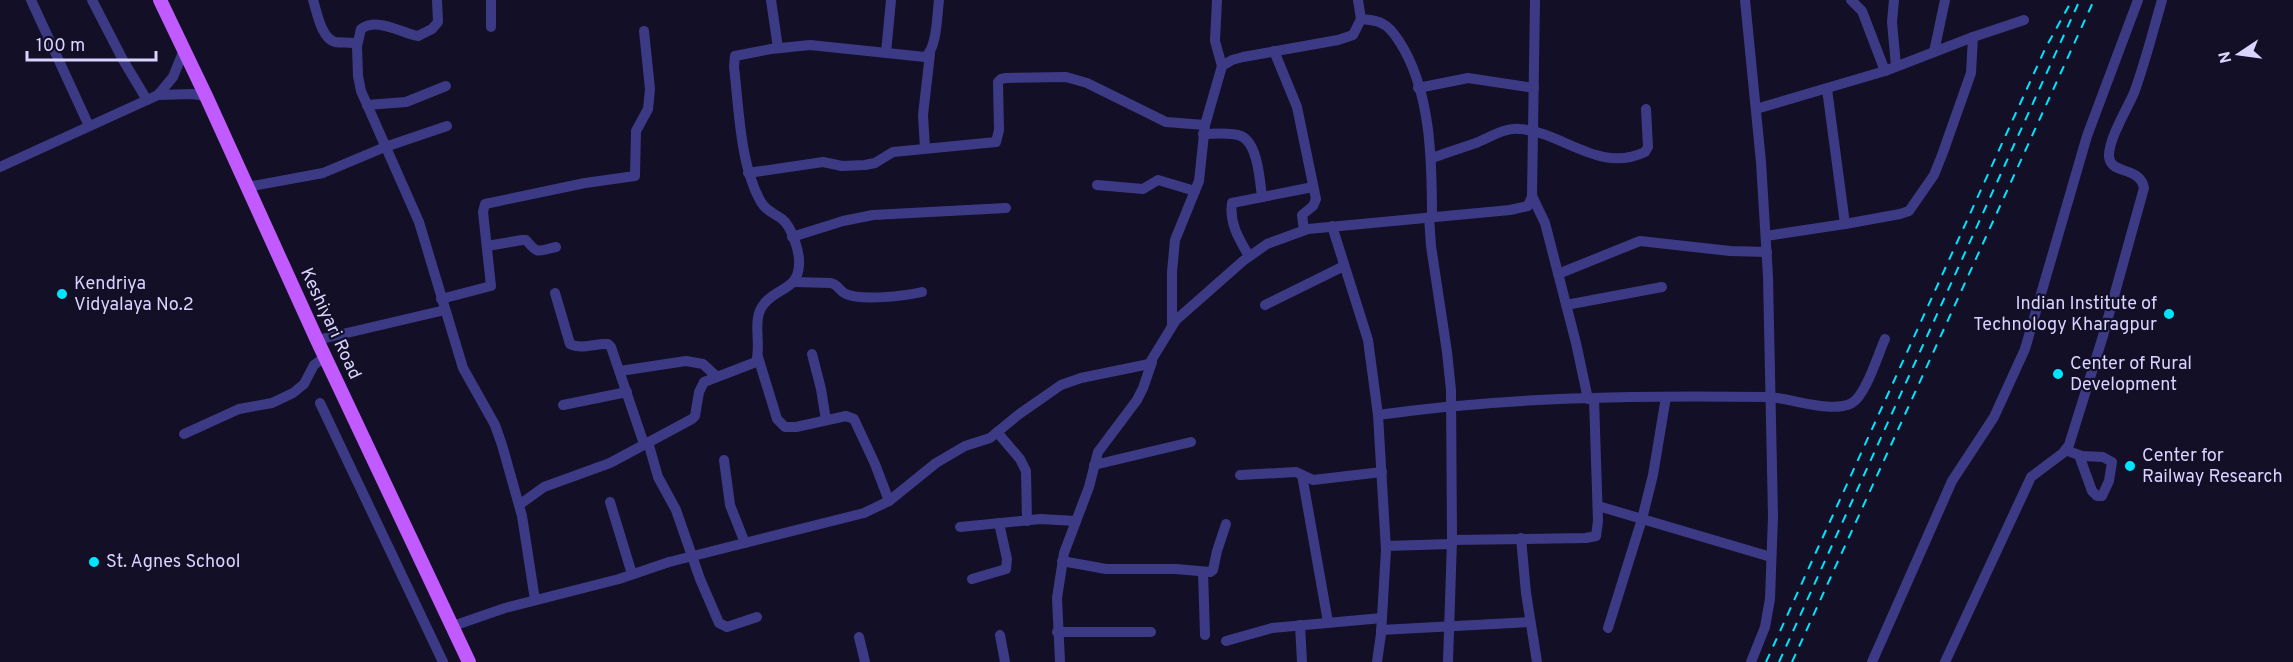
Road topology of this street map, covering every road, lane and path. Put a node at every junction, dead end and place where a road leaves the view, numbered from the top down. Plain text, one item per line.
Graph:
1 (31, 0) edge
2 (92, 0) edge
3 (161, 0) edge
4 (313, 0) edge
5 (437, 0) edge
6 (491, 0) edge
7 (771, 0) edge
8 (891, 0) edge
9 (939, 0) edge
10 (1217, 0) edge
11 (1358, 0) edge
12 (1535, 0) edge
13 (1745, 0) edge
14 (1851, 0) edge
15 (1894, 0) edge
16 (1945, 0) edge
17 (2138, 0) edge
18 (2162, 0) edge
19 (1361, 19) junction
20 (2024, 20) dead end
21 (491, 27) dead end
22 (644, 31) dead end
23 (1973, 37) junction
24 (357, 46) junction
25 (778, 48) junction
26 (184, 50) junction
27 (1274, 51) junction
28 (1934, 52) junction
29 (886, 53) junction
30 (930, 54) junction
31 (1221, 66) junction
32 (1896, 66) junction
33 (1885, 71) junction
34 (447, 86) dead end
35 (1418, 88) junction
36 (1534, 88) junction
37 (1827, 89) junction
38 (158, 95) junction
39 (206, 96) junction
40 (147, 100) junction
41 (366, 105) junction
42 (1646, 109) dead end
43 (1756, 109) junction
44 (89, 126) junction
45 (447, 126) dead end
46 (1204, 129) junction
47 (1533, 131) junction
48 (385, 147) junction
49 (925, 148) junction
50 (1432, 158) junction
51 (0, 166) edge
52 (748, 173) junction
53 (1097, 185) dead end
54 (247, 187) junction
55 (1313, 187) junction
56 (1196, 191) junction
57 (1532, 196) junction
58 (1262, 197) junction
59 (1005, 208) dead end
60 (1431, 217) junction
61 (1845, 224) junction
62 (1332, 226) junction
63 (1304, 230) junction
64 (1766, 236) junction
65 (792, 237) junction
66 (487, 246) junction
67 (556, 247) dead end
68 (1767, 252) junction
69 (1249, 256) junction
70 (1344, 266) junction
71 (1558, 274) junction
72 (794, 282) junction
73 (1662, 287) dead end
74 (922, 292) dead end
75 (555, 294) dead end
76 (443, 305) junction
77 (1265, 305) dead end
78 (1566, 306) junction
79 (1172, 325) junction
80 (1885, 339) dead end
81 (316, 340) junction
82 (812, 354) dead end
83 (325, 357) junction
84 (758, 357) junction
85 (1152, 362) junction
86 (620, 372) junction
87 (716, 376) junction
88 (627, 392) junction
89 (1770, 397) junction
90 (1666, 398) junction
91 (1591, 399) junction
92 (320, 403) dead end
93 (563, 405) dead end
94 (1451, 405) junction
95 (1378, 416) junction
96 (826, 420) junction
97 (997, 432) junction
98 (184, 434) dead end
99 (1191, 442) dead end
100 (646, 443) junction
101 (2065, 450) junction
102 (2079, 455) dead end
103 (724, 460) dead end
104 (1094, 465) junction
105 (1382, 472) junction
106 (1240, 475) dead end
107 (1302, 475) junction
108 (889, 501) junction
109 (610, 502) dead end
110 (519, 505) junction
111 (1598, 506) junction
112 (1642, 519) junction
113 (1027, 520) junction
114 (1076, 521) junction
115 (999, 523) junction
116 (1226, 524) dead end
117 (960, 526) dead end
118 (1521, 538) junction
119 (1452, 542) junction
120 (746, 543) junction
121 (1386, 546) junction
122 (692, 556) junction
123 (1771, 557) junction
124 (1062, 561) junction
125 (1203, 572) junction
126 (632, 574) junction
127 (972, 579) dead end
128 (536, 600) junction
129 (757, 617) dead end
130 (1382, 618) junction
131 (1328, 622) junction
132 (1530, 622) junction
133 (1300, 625) junction
134 (453, 626) junction
135 (1451, 627) junction
136 (1608, 628) dead end
137 (1381, 630) junction
138 (1057, 632) junction
139 (1151, 632) dead end
140 (1000, 635) dead end
141 (1205, 635) dead end
142 (859, 637) dead end
143 (1226, 641) dead end
144 (443, 662) edge
145 (469, 662) edge
146 (865, 662) edge
147 (1005, 662) edge
148 (1060, 662) edge
149 (1302, 662) edge
150 (1377, 662) edge
151 (1448, 662) edge
152 (1537, 662) edge
153 (1751, 662) edge
154 (1872, 662) edge
155 (1945, 662) edge

1 - 44 street
2 - 40 street
3 - 26 main road, Keshiyari Road
4 - 24 street
5 - 24 street
6 - 21 street
7 - 25 street
8 - 29 street
9 - 30 street
10 - 31 street
11 - 19 street
12 - 36 street
13 - 43 street
14 - 33 street
15 - 32 street
16 - 28 street
17 - 154 street
18 - 101 street
19 - 27 street
19 - 35 street
20 - 23 street
22 - 66 street
23 - 28 street
23 - 61 street
24 - 41 street
25 - 29 street
25 - 52 street
26 - 38 street
26 - 39 main road, Keshiyari Road
27 - 31 street
27 - 55 street
28 - 32 street
29 - 30 street
30 - 49 street
31 - 46 street
32 - 33 street
33 - 37 street
34 - 41 street
35 - 36 street
35 - 50 street
36 - 47 street
37 - 43 street
37 - 61 street
38 - 39 street
38 - 40 street
39 - 54 main road, Keshiyari Road
40 - 44 street
41 - 48 street
42 - 47 street
43 - 64 street
44 - 51 street
45 - 48 street
46 - 49 street
46 - 56 street
46 - 58 street
47 - 50 street
47 - 57 street
48 - 54 street
48 - 76 street
49 - 52 street
50 - 60 street
52 - 65 street
53 - 56 street
54 - 81 main road, Keshiyari Road
55 - 58 street
55 - 63 street
56 - 79 street
57 - 60 street
57 - 71 street
58 - 69 street
59 - 65 street
60 - 62 street
60 - 94 street
61 - 64 street
62 - 63 street
62 - 70 street
63 - 69 street
64 - 68 street
65 - 72 street
66 - 67 street
66 - 76 street
68 - 71 street
68 - 89 street
69 - 79 street
70 - 77 street
70 - 95 street
71 - 78 street
72 - 74 street
72 - 84 street
73 - 78 street
75 - 86 street
76 - 81 street
76 - 110 street
78 - 91 street
79 - 85 street
80 - 89 street
81 - 83 main road, Keshiyari Road
82 - 96 street
83 - 98 street
83 - 134 main road, Keshiyari Road
84 - 87 street
84 - 96 street
85 - 97 street
85 - 104 street
86 - 87 street
86 - 88 street
87 - 100 street
88 - 93 street
88 - 100 street
89 - 90 street
89 - 123 street
90 - 91 street
90 - 112 street
91 - 94 street
91 - 111 street
92 - 144 street
94 - 95 street
94 - 119 street
95 - 105 street
96 - 108 street
97 - 108 street
97 - 113 street
99 - 104 street
100 - 110 street
100 - 122 street
101 - 102 street
101 - 155 street
103 - 120 street
104 - 114 street
105 - 107 street
105 - 121 street
106 - 107 street
107 - 131 street
108 - 120 street
109 - 126 street
110 - 128 street
111 - 112 street
111 - 118 street
112 - 123 street
112 - 136 street
113 - 114 street
113 - 115 street
114 - 124 street
115 - 117 street
115 - 127 street
116 - 125 street
118 - 119 street
118 - 132 street
119 - 121 street
119 - 135 street
120 - 122 street
121 - 130 street
122 - 126 street
122 - 129 street
123 - 153 street
124 - 125 street
124 - 138 street
125 - 141 street
126 - 128 street
128 - 134 street
130 - 131 street
130 - 137 street
131 - 133 street
132 - 135 street
132 - 152 street
133 - 143 street
133 - 149 street
134 - 145 main road, Keshiyari Road
135 - 137 street
135 - 151 street
137 - 150 street
138 - 139 street
138 - 148 street
140 - 147 street
142 - 146 street

